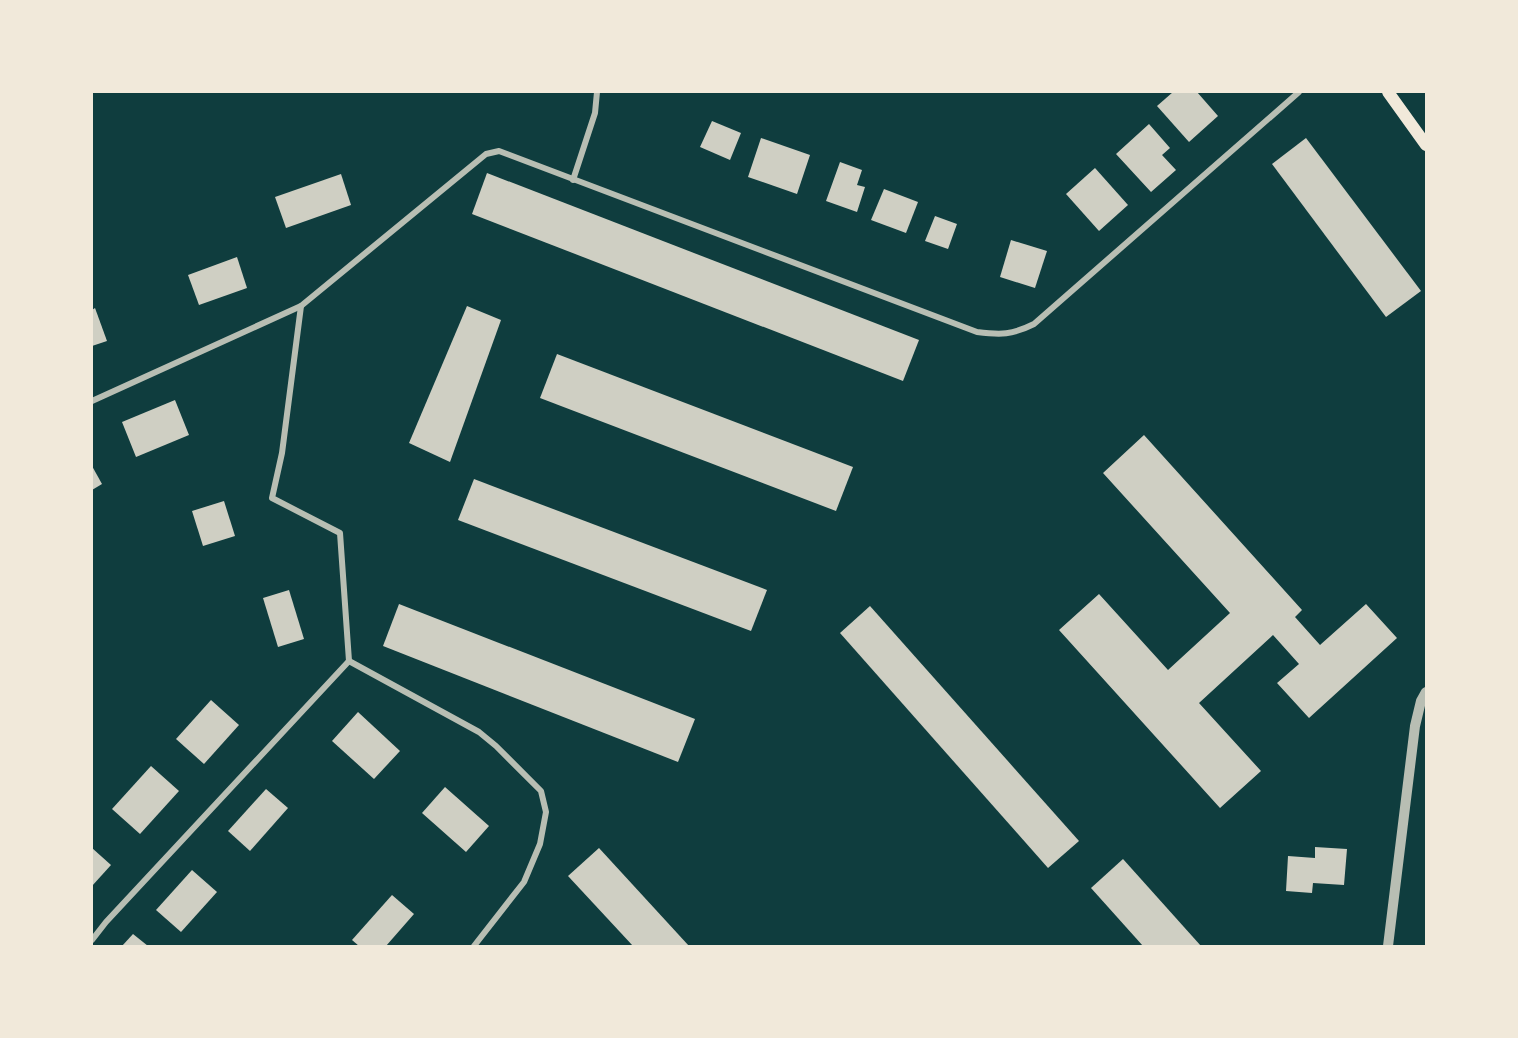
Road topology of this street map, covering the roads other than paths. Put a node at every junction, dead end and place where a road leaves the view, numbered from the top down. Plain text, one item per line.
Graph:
1 (597, 92) edge
2 (1299, 92) edge
3 (1388, 92) edge
4 (1426, 145) edge
5 (573, 180) junction
6 (301, 306) junction
7 (92, 401) edge
8 (348, 661) junction
9 (1426, 692) edge
10 (92, 940) edge
11 (474, 946) edge
12 (1388, 946) edge

1 - 5 street
2 - 5 street
3 - 4 main road
5 - 6 street
6 - 7 street
6 - 8 street
8 - 10 street
8 - 11 street
9 - 12 street

